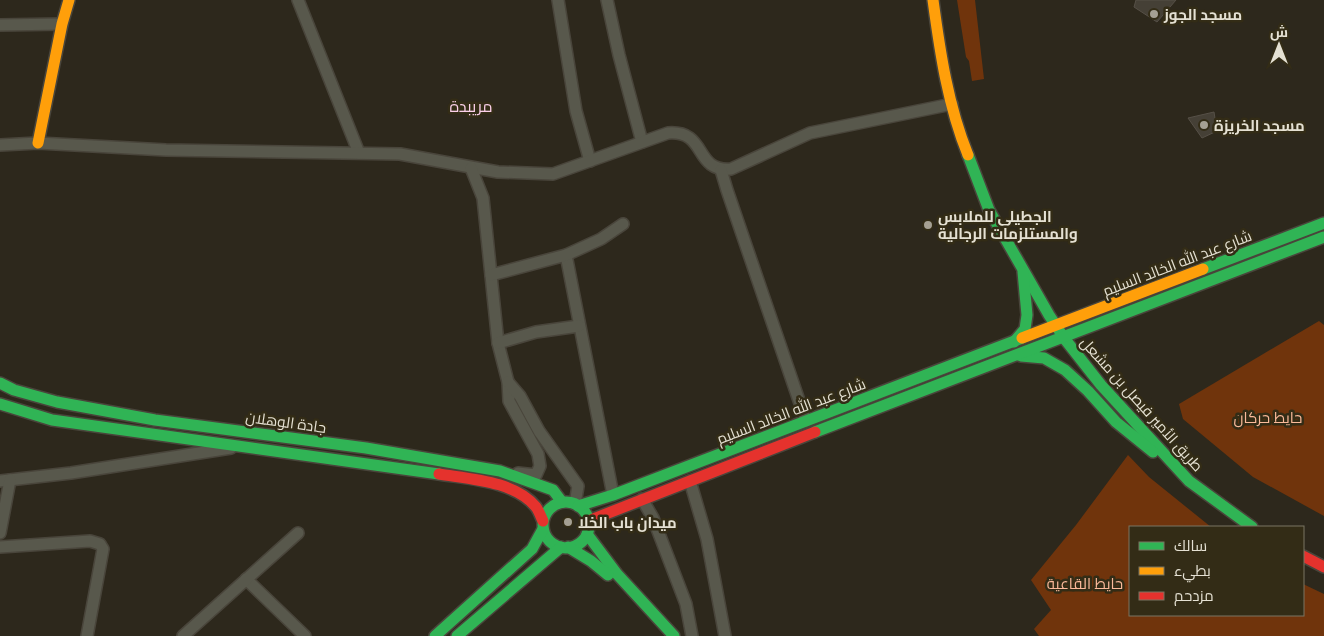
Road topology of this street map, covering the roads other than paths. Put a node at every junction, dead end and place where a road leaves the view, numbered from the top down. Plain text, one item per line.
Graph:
1 (69, 0) edge
2 (298, 0) edge
3 (558, 0) edge
4 (607, 0) edge
5 (933, 0) edge
6 (62, 24) junction
7 (0, 25) edge
8 (952, 104) junction
9 (642, 142) junction
10 (38, 144) junction
11 (0, 145) edge
12 (360, 153) junction
13 (590, 161) junction
14 (471, 168) junction
15 (721, 170) junction
16 (1324, 223) edge
17 (623, 224) dead end
18 (1324, 237) edge
19 (566, 255) junction
20 (1023, 271) junction
21 (491, 275) junction
22 (1116, 302) junction
23 (1118, 317) junction
24 (579, 326) junction
25 (1056, 326) junction
26 (1064, 338) junction
27 (1014, 342) junction
28 (498, 343) junction
29 (1017, 356) junction
30 (508, 382) junction
31 (0, 383) edge
32 (0, 404) edge
33 (806, 421) junction
34 (240, 446) junction
35 (500, 471) junction
36 (5, 480) edge
37 (690, 481) junction
38 (1189, 481) junction
39 (613, 495) junction
40 (642, 499) junction
41 (562, 502) junction
42 (576, 505) junction
43 (588, 521) junction
44 (544, 525) junction
45 (1251, 526) edge
46 (0, 533) edge
47 (298, 533) dead end
48 (587, 534) junction
49 (0, 547) edge
50 (564, 547) junction
51 (1304, 557) edge
52 (1324, 567) edge
53 (246, 579) junction
54 (648, 608) junction
55 (86, 636) edge
56 (184, 636) edge
57 (305, 636) edge
58 (435, 636) edge
59 (457, 636) edge
60 (674, 636) edge
61 (692, 636) edge
62 (725, 636) edge

1 - 6 main road
2 - 12 street
3 - 13 street
4 - 9 street
5 - 8 main road, طريق الأمير فيصل بن مشعل
6 - 7 street
6 - 10 main road
8 - 15 street
8 - 20 main road, طريق الأمير فيصل بن مشعل
9 - 13 street
9 - 15 street
10 - 11 street
10 - 12 street
12 - 14 street
13 - 14 street
14 - 21 street
15 - 33 street
16 - 22 main road, شارع عبد الله الخالد السليم
17 - 19 street
18 - 23 main road, شارع عبد الله الخالد السليم
19 - 21 street
19 - 24 street
20 - 25 main road, طريق الأمير فيصل بن مشعل
20 - 27 main road
21 - 28 street
22 - 23 main road
22 - 25 main road, شارع عبد الله الخالد السليم
23 - 26 main road, شارع عبد الله الخالد السليم
24 - 28 street
24 - 39 street
25 - 26 main road, طريق الأمير فيصل بن مشعل
25 - 27 main road, شارع عبد الله الخالد السليم
26 - 29 main road, شارع عبد الله الخالد السليم
26 - 38 main road, طريق الأمير فيصل بن مشعل
27 - 33 main road, شارع عبد الله الخالد السليم
28 - 30 street
29 - 37 main road, شارع عبد الله الخالد السليم
29 - 38 main road, شارع عبد الله الخالد السليم
30 - 35 street
30 - 42 street
31 - 35 main road, جادة الوهلان
32 - 34 main road, جادة الوهلان
33 - 39 main road, شارع عبد الله الخالد السليم
34 - 36 street
34 - 44 main road, جادة الوهلان
35 - 41 main road, جادة الوهلان
36 - 46 street
37 - 40 main road, شارع عبد الله الخالد السليم
37 - 62 street
38 - 45 main road, طريق الأمير فيصل بن مشعل
39 - 42 main road, شارع عبد الله الخالد السليم
40 - 43 main road, شارع عبد الله الخالد السليم
40 - 61 street
41 - 42 main road
41 - 44 main road
42 - 43 main road
43 - 48 main road
44 - 50 main road
44 - 58 main road
47 - 53 street
48 - 50 main road
48 - 54 main road
49 - 55 street
50 - 54 main road
50 - 59 main road
51 - 52 main road
53 - 56 street
53 - 57 street
54 - 60 main road

